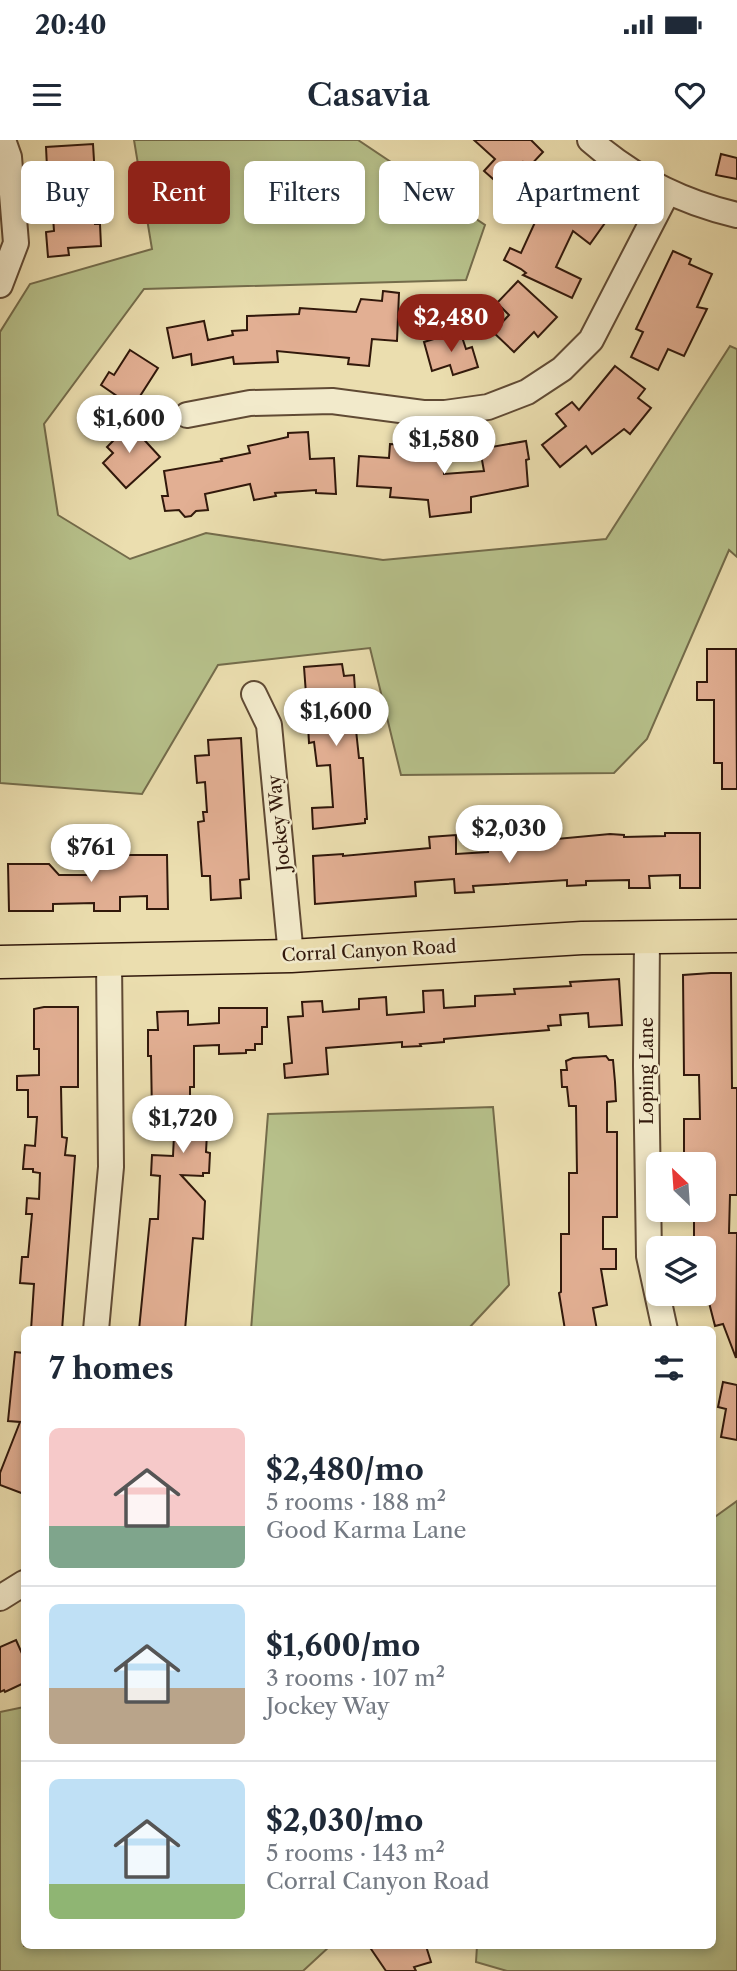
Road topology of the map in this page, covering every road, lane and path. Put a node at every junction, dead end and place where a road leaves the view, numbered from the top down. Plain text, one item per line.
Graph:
1 (3, 140) edge
2 (590, 140) edge
3 (667, 193) junction
4 (737, 215) edge
5 (0, 285) edge
6 (187, 415) dead end
7 (254, 694) dead end
8 (737, 936) edge
9 (647, 937) junction
10 (291, 956) junction
11 (109, 960) junction
12 (0, 962) edge
13 (96, 1326) edge
14 (664, 1326) edge
15 (21, 1585) edge
16 (0, 1598) edge

1 - 5 street
2 - 3 street
3 - 4 street
3 - 6 street
7 - 10 street, Jockey Way
8 - 9 main road, Corral Canyon Road
9 - 10 main road, Corral Canyon Road
9 - 14 street, Loping Lane
10 - 11 main road, Corral Canyon Road
11 - 12 main road, Corral Canyon Road
11 - 13 street
15 - 16 street

